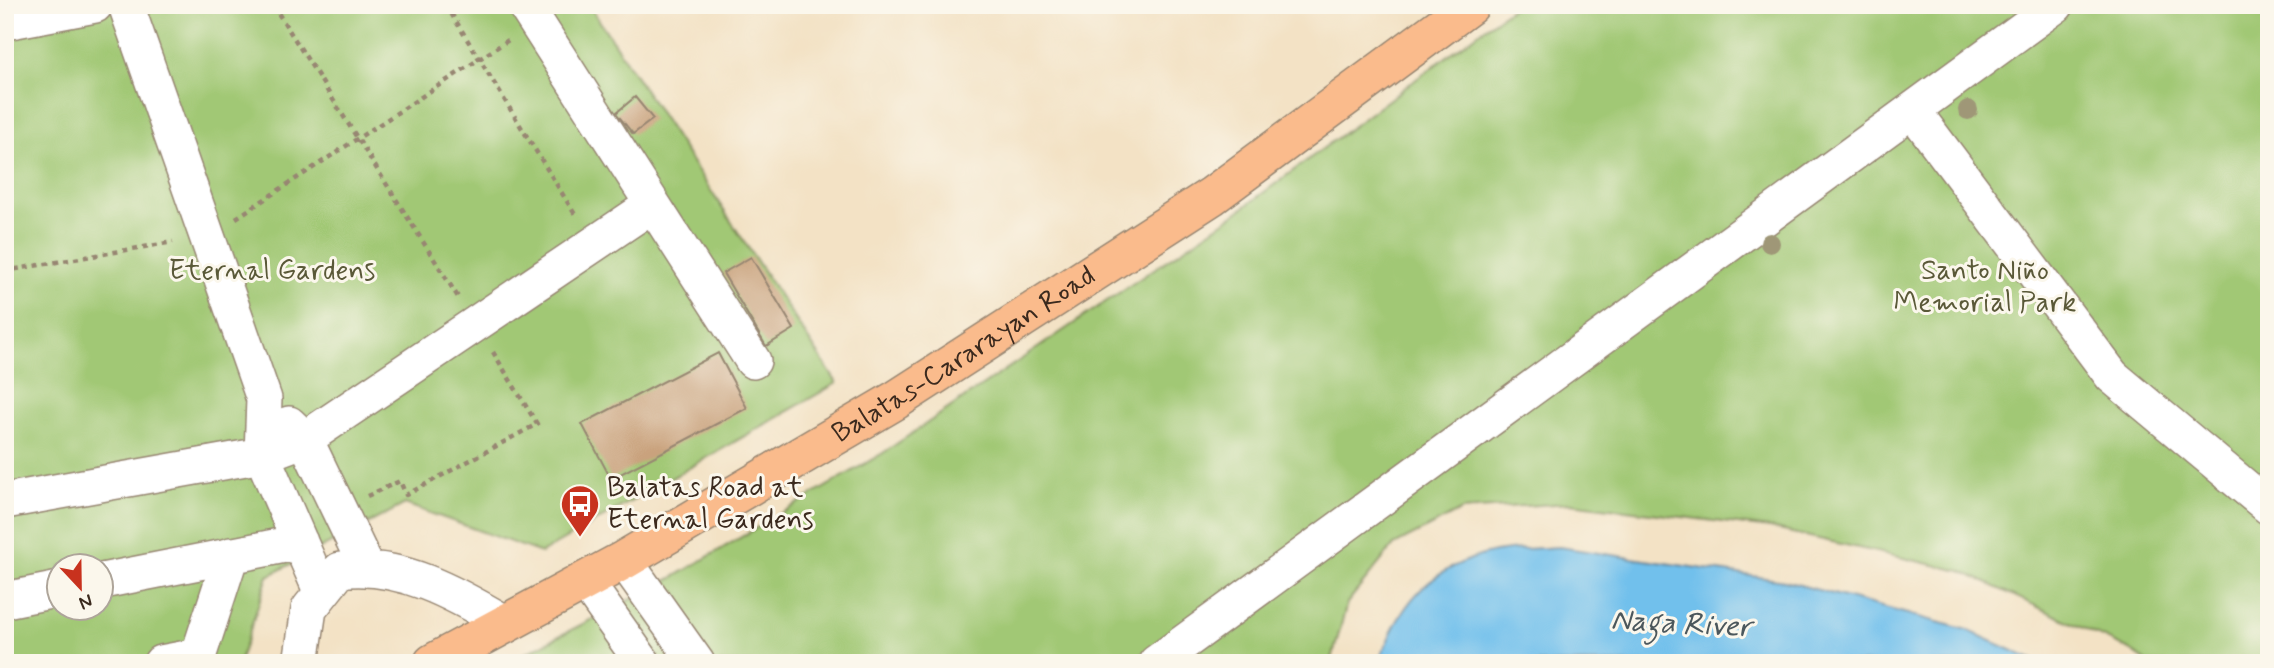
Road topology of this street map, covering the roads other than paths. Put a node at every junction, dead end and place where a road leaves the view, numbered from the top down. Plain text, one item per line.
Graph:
1 (95, 5) edge
2 (126, 5) edge
3 (1470, 5) edge
4 (2056, 5) edge
5 (530, 14) edge
6 (5, 22) edge
7 (1914, 112) junction
8 (652, 205) junction
9 (753, 361) dead end
10 (264, 399) junction
11 (305, 439) junction
12 (262, 455) junction
13 (5, 502) edge
14 (2269, 507) edge
15 (300, 542) junction
16 (231, 555) junction
17 (624, 560) junction
18 (366, 566) junction
19 (116, 578) edge
20 (585, 581) junction
21 (46, 592) edge
22 (321, 592) junction
23 (5, 600) edge
24 (505, 623) junction
25 (197, 659) edge
26 (161, 663) edge
27 (301, 663) edge
28 (433, 663) edge
29 (643, 663) edge
30 (697, 663) edge
31 (1156, 663) edge

1 - 6 lane
2 - 10 lane
3 - 17 main road, Balatas-Cararayan Road
4 - 7 lane
5 - 8 lane
7 - 14 lane
7 - 31 lane
8 - 9 lane
8 - 11 lane
10 - 11 lane
10 - 12 lane
11 - 12 lane
11 - 18 lane
12 - 13 lane
12 - 15 lane
15 - 16 lane
15 - 22 lane
16 - 19 lane
16 - 25 lane
17 - 20 main road, Balatas-Cararayan Road
17 - 30 lane
18 - 22 lane
18 - 24 lane
20 - 24 main road, Balatas-Cararayan Road
20 - 29 lane
21 - 23 lane
22 - 27 lane
24 - 28 main road, Balatas-Cararayan Road
25 - 26 lane

